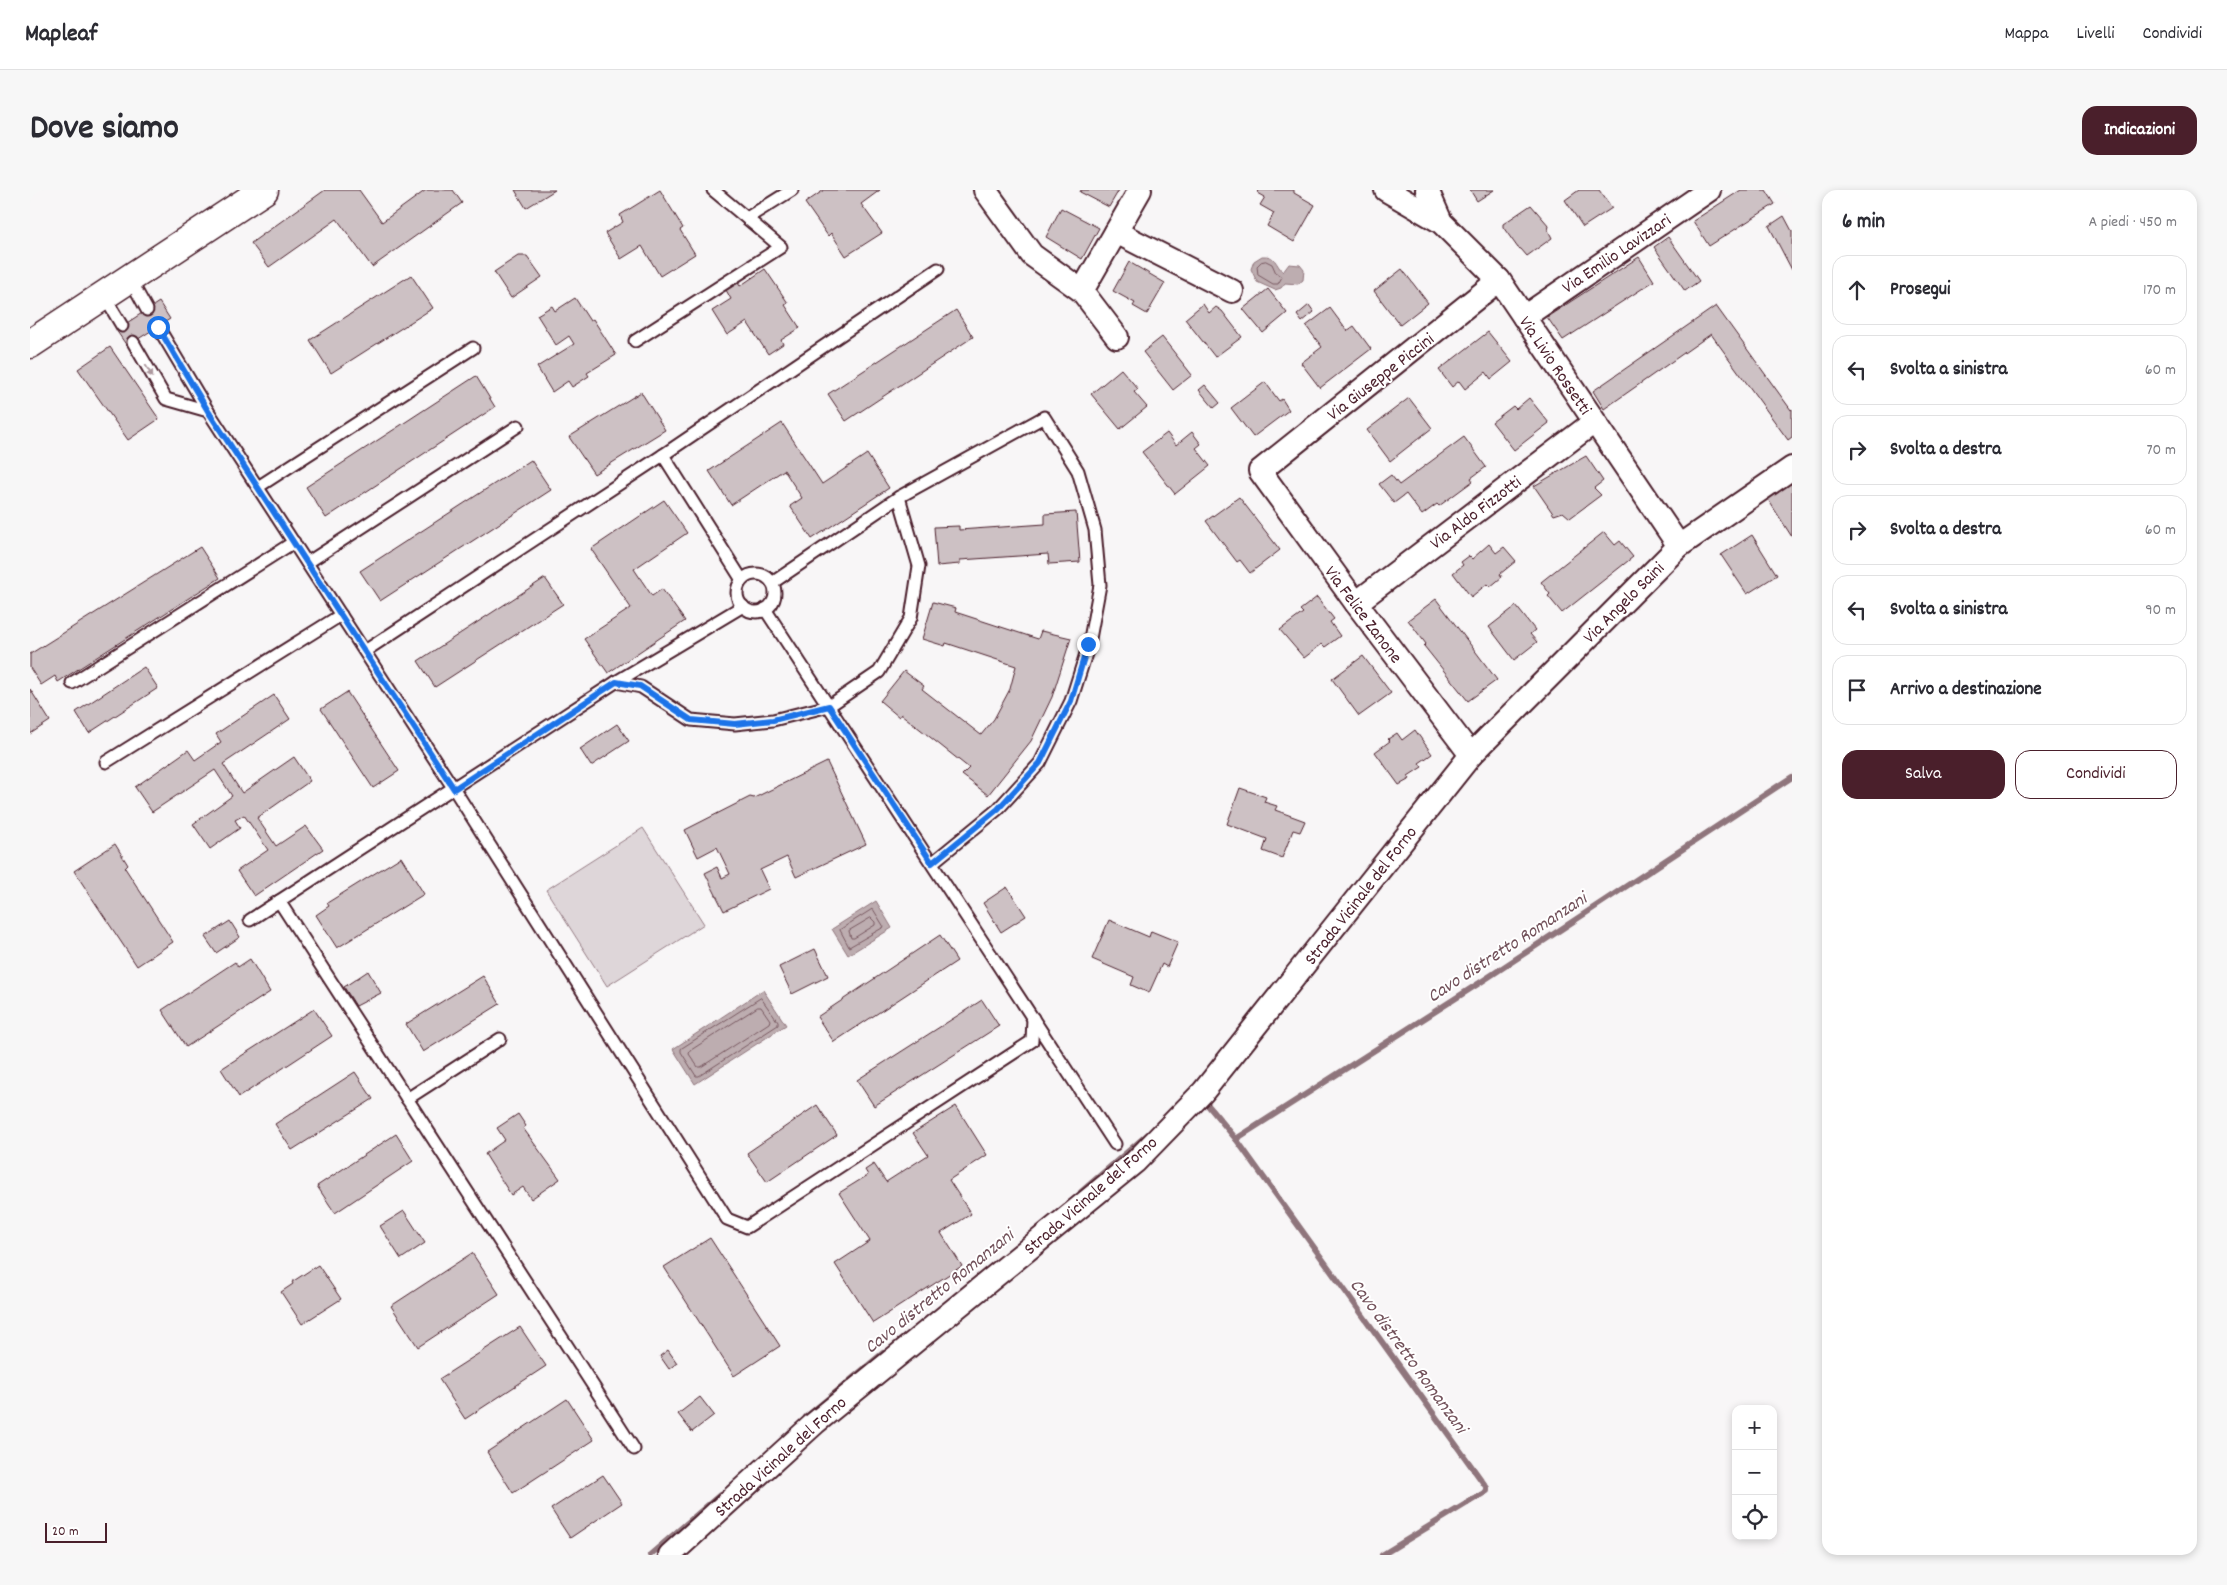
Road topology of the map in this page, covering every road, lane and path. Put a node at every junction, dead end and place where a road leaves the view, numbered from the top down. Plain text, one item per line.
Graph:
1 (264, 190) edge
2 (713, 190) edge
3 (792, 190) edge
4 (985, 190) edge
5 (1140, 190) edge
6 (1386, 190) edge
7 (1427, 190) edge
8 (1709, 190) edge
9 (747, 218) junction
10 (1441, 222) junction
11 (1116, 232) junction
12 (938, 269) dead end
13 (130, 279) junction
14 (1499, 280) junction
15 (1082, 291) junction
16 (1232, 291) dead end
17 (104, 296) junction
18 (147, 310) dead end
19 (1524, 317) junction
20 (122, 326) dead end
21 (158, 327) dead end
22 (1117, 337) dead end
23 (635, 341) dead end
24 (132, 342) dead end
25 (30, 344) edge
26 (473, 348) dead end
27 (208, 411) junction
28 (1594, 422) junction
29 (518, 426) dead end
30 (663, 455) junction
31 (1792, 468) edge
32 (1260, 471) joint
33 (258, 487) junction
34 (899, 497) junction
35 (294, 542) junction
36 (1679, 546) junction
37 (307, 563) junction
38 (742, 580) junction
39 (772, 583) junction
40 (1356, 603) junction
41 (743, 606) junction
42 (765, 609) junction
43 (341, 615) junction
44 (365, 651) junction
45 (616, 682) junction
46 (72, 683) dead end
47 (829, 706) junction
48 (1471, 755) junction
49 (106, 762) dead end
50 (454, 789) junction
51 (932, 863) junction
52 (279, 901) junction
53 (250, 920) dead end
54 (1033, 1018) junction
55 (500, 1039) dead end
56 (408, 1099) junction
57 (1116, 1144) dead end
58 (634, 1449) dead end
59 (670, 1555) edge

1 - 13 main road
2 - 9 lane
3 - 9 lane
4 - 15 street
5 - 11 street
6 - 10 street
7 - 10 street, Via Livio Rossetti
8 - 19 street, Via Emilio Lavizzari
9 - 23 lane
10 - 14 street, Via Livio Rossetti
11 - 15 street
11 - 16 street
12 - 30 lane
13 - 17 main road
13 - 18 lane
14 - 19 street, Via Livio Rossetti
14 - 32 street, Via Giuseppe Piccini
15 - 22 street
17 - 20 lane
17 - 25 main road
19 - 28 street, Via Livio Rossetti
21 - 27 lane
24 -> 27 lane
26 - 33 lane
27 - 33 lane
28 - 36 street, Via Livio Rossetti
28 - 40 street, Via Aldo Fizzotti
29 - 37 lane
30 - 38 lane
30 - 44 lane
31 - 36 street, Via Angelo Saini
32 - 40 street, Via Felice Zanone
33 - 35 lane
34 - 39 lane
34 - 47 lane
34 - 51 lane
35 - 37 lane
35 - 46 lane
36 - 48 street, Via Angelo Saini
37 - 43 lane
38 - 39 lane
38 - 41 lane
39 - 42 lane
40 - 48 street, Via Felice Zanone
41 - 42 lane
41 - 45 lane
42 - 47 lane
43 - 44 lane
43 - 49 lane
44 - 50 lane
45 - 47 lane
45 - 50 lane
47 - 51 lane
48 - 59 street, Strada Vicinale del Forno
50 - 52 lane
50 - 54 lane
51 - 54 lane
52 - 53 lane
52 - 56 lane
54 - 57 lane
55 - 56 lane
56 - 58 lane

